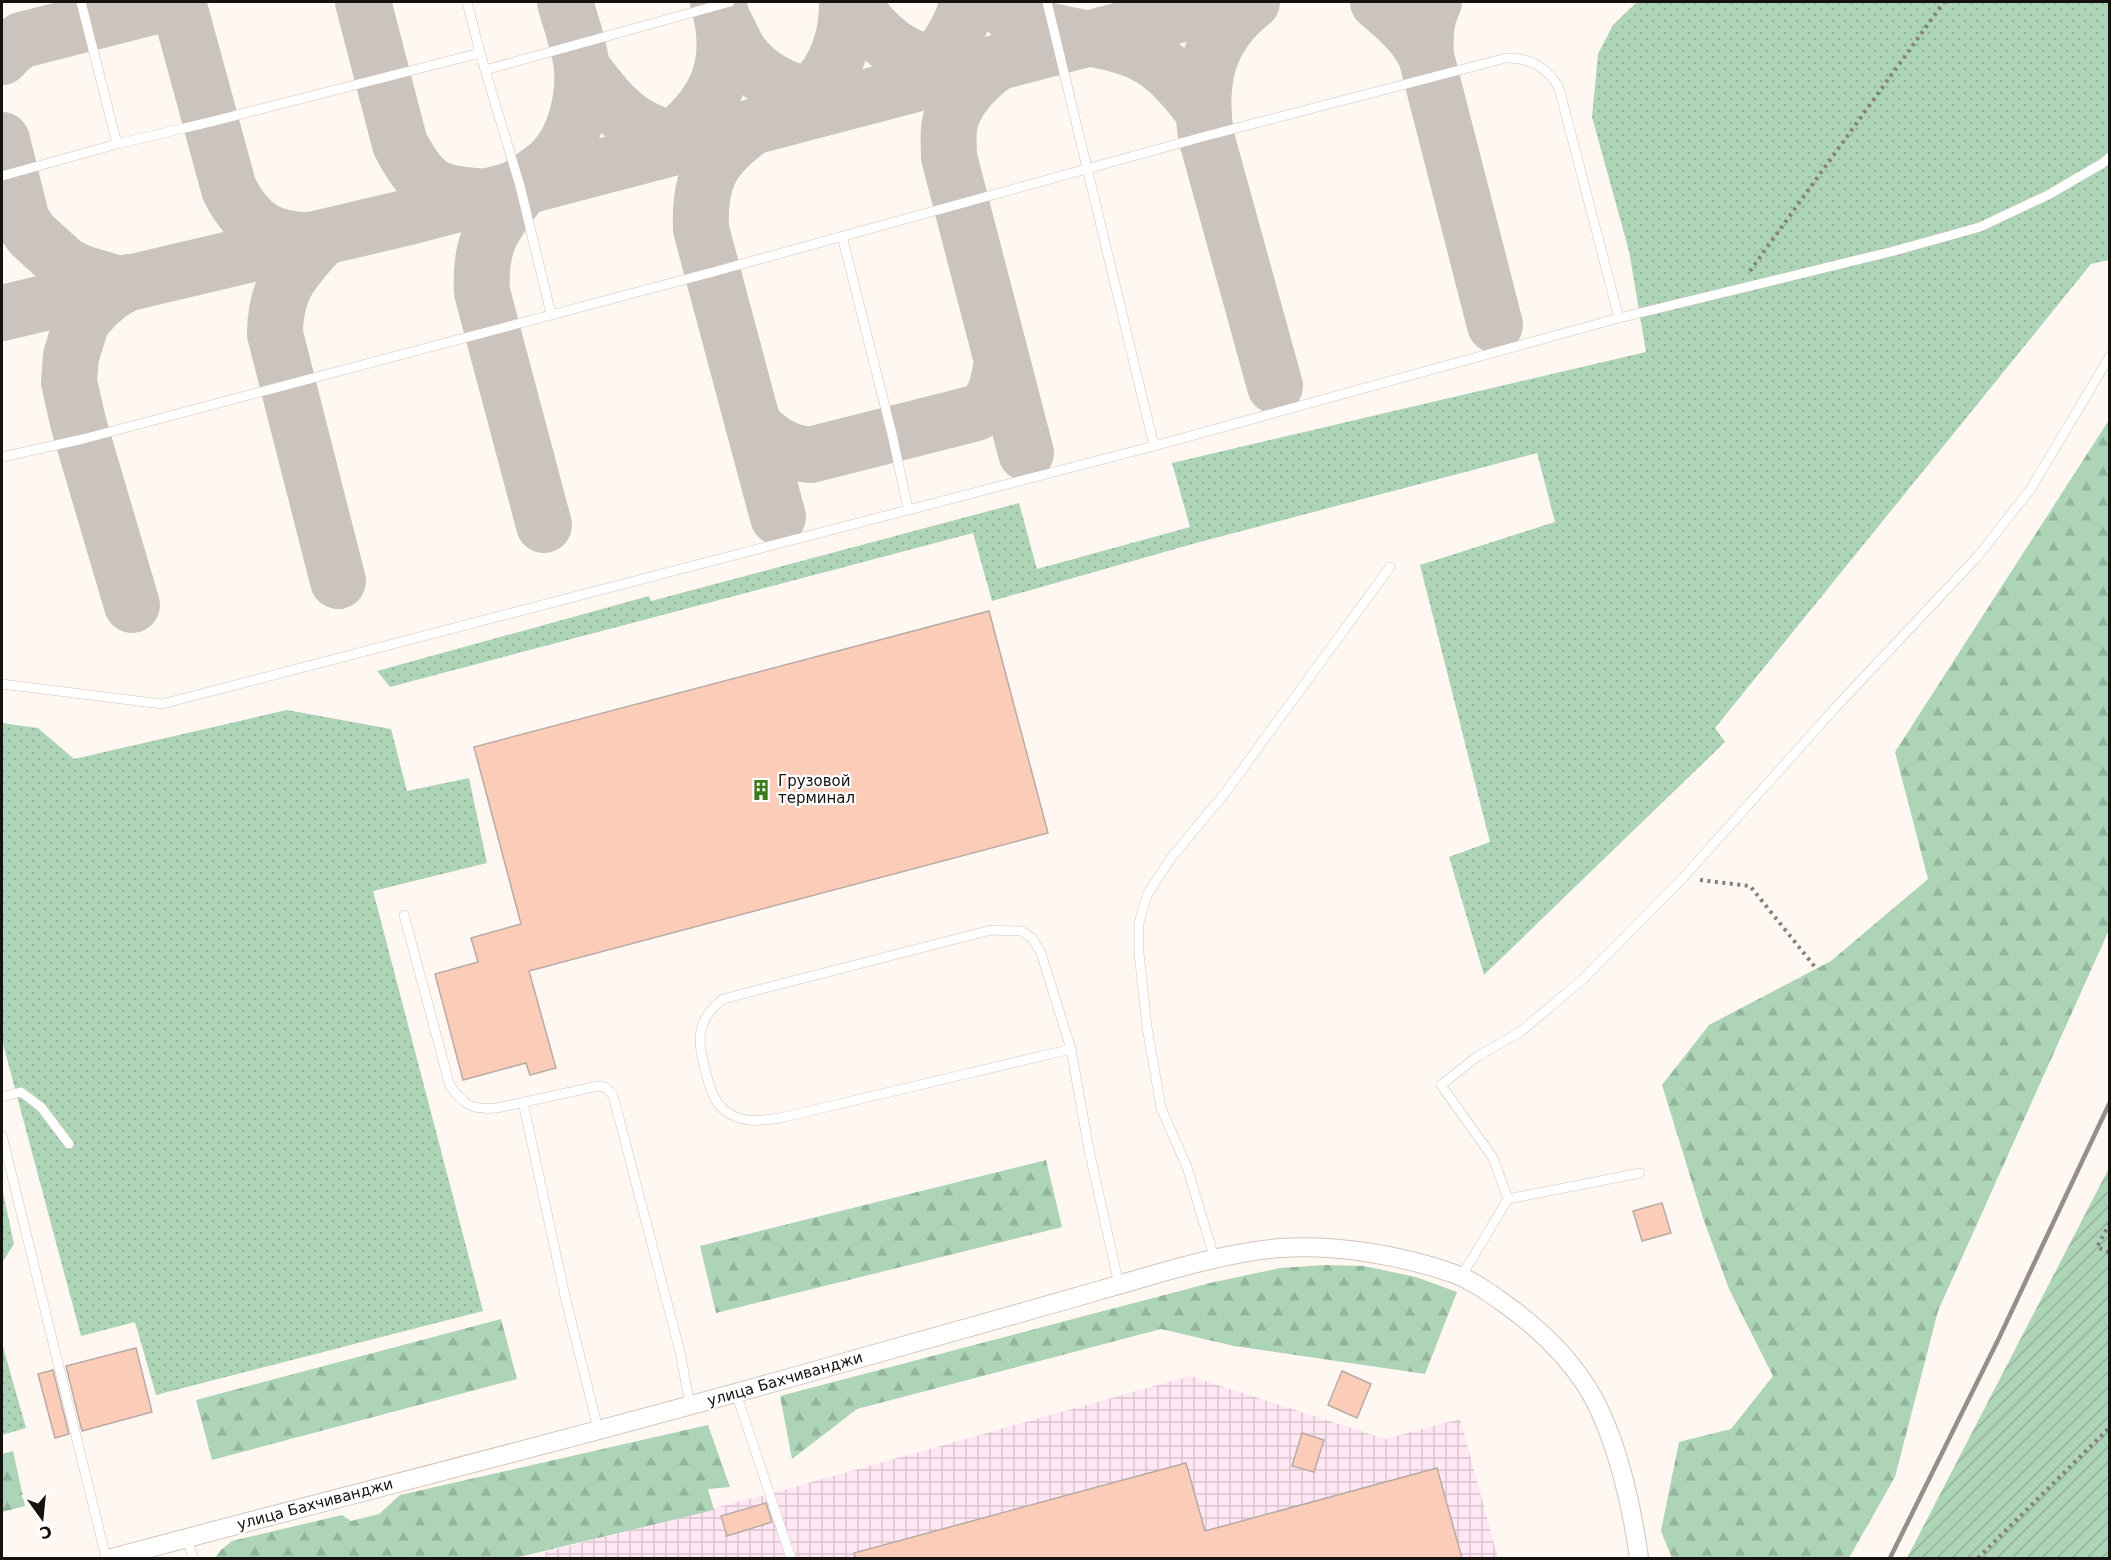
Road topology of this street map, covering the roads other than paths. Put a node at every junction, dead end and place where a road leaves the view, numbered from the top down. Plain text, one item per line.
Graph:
1 (81, 2) edge
2 (467, 2) edge
3 (730, 2) edge
4 (1047, 2) edge
5 (480, 53) junction
6 (485, 70) junction
7 (117, 144) junction
8 (2109, 157) edge
9 (1089, 169) junction
10 (2, 176) edge
11 (842, 236) junction
12 (551, 314) junction
13 (1618, 318) junction
14 (2109, 356) edge
15 (1154, 446) junction
16 (2, 457) edge
17 (908, 509) junction
18 (1390, 567) dead end
19 (2, 684) edge
20 (404, 915) dead end
21 (1071, 1049) junction
22 (2, 1097) edge
23 (523, 1102) junction
24 (2, 1136) edge
25 (69, 1144) dead end
26 (1640, 1173) dead end
27 (1509, 1199) junction
28 (1215, 1260) junction
29 (1461, 1277) junction
30 (1119, 1285) junction
31 (736, 1393) junction
32 (690, 1406) junction
33 (598, 1429) junction
34 (187, 1538) junction
35 (106, 1558) edge
36 (112, 1558) edge
37 (193, 1558) edge
38 (791, 1558) edge
39 (1639, 1558) edge

1 - 7 lane
2 - 5 lane
3 - 6 lane
4 - 9 lane
5 - 6 lane
5 - 7 lane
6 - 12 lane
7 - 10 lane
8 - 13 lane
9 - 11 lane
9 - 13 lane
9 - 15 lane
11 - 12 lane
11 - 17 lane
12 - 16 lane
13 - 15 lane
14 - 27 lane
15 - 17 lane
17 - 19 lane
18 - 28 lane
20 - 23 lane
21 - 21 lane
21 - 30 lane
22 - 25 lane
23 - 32 lane
23 - 33 lane
24 - 35 lane
26 - 27 lane
27 - 29 lane
28 - 29 street, улица Бахчиванджи
28 - 30 street, улица Бахчиванджи
29 - 39 street, улица Бахчиванджи
30 - 31 street, улица Бахчиванджи
31 - 32 street, улица Бахчиванджи
31 - 38 lane
32 - 33 street, улица Бахчиванджи
33 - 34 street, улица Бахчиванджи
34 - 36 street, улица Бахчиванджи
34 - 37 lane

